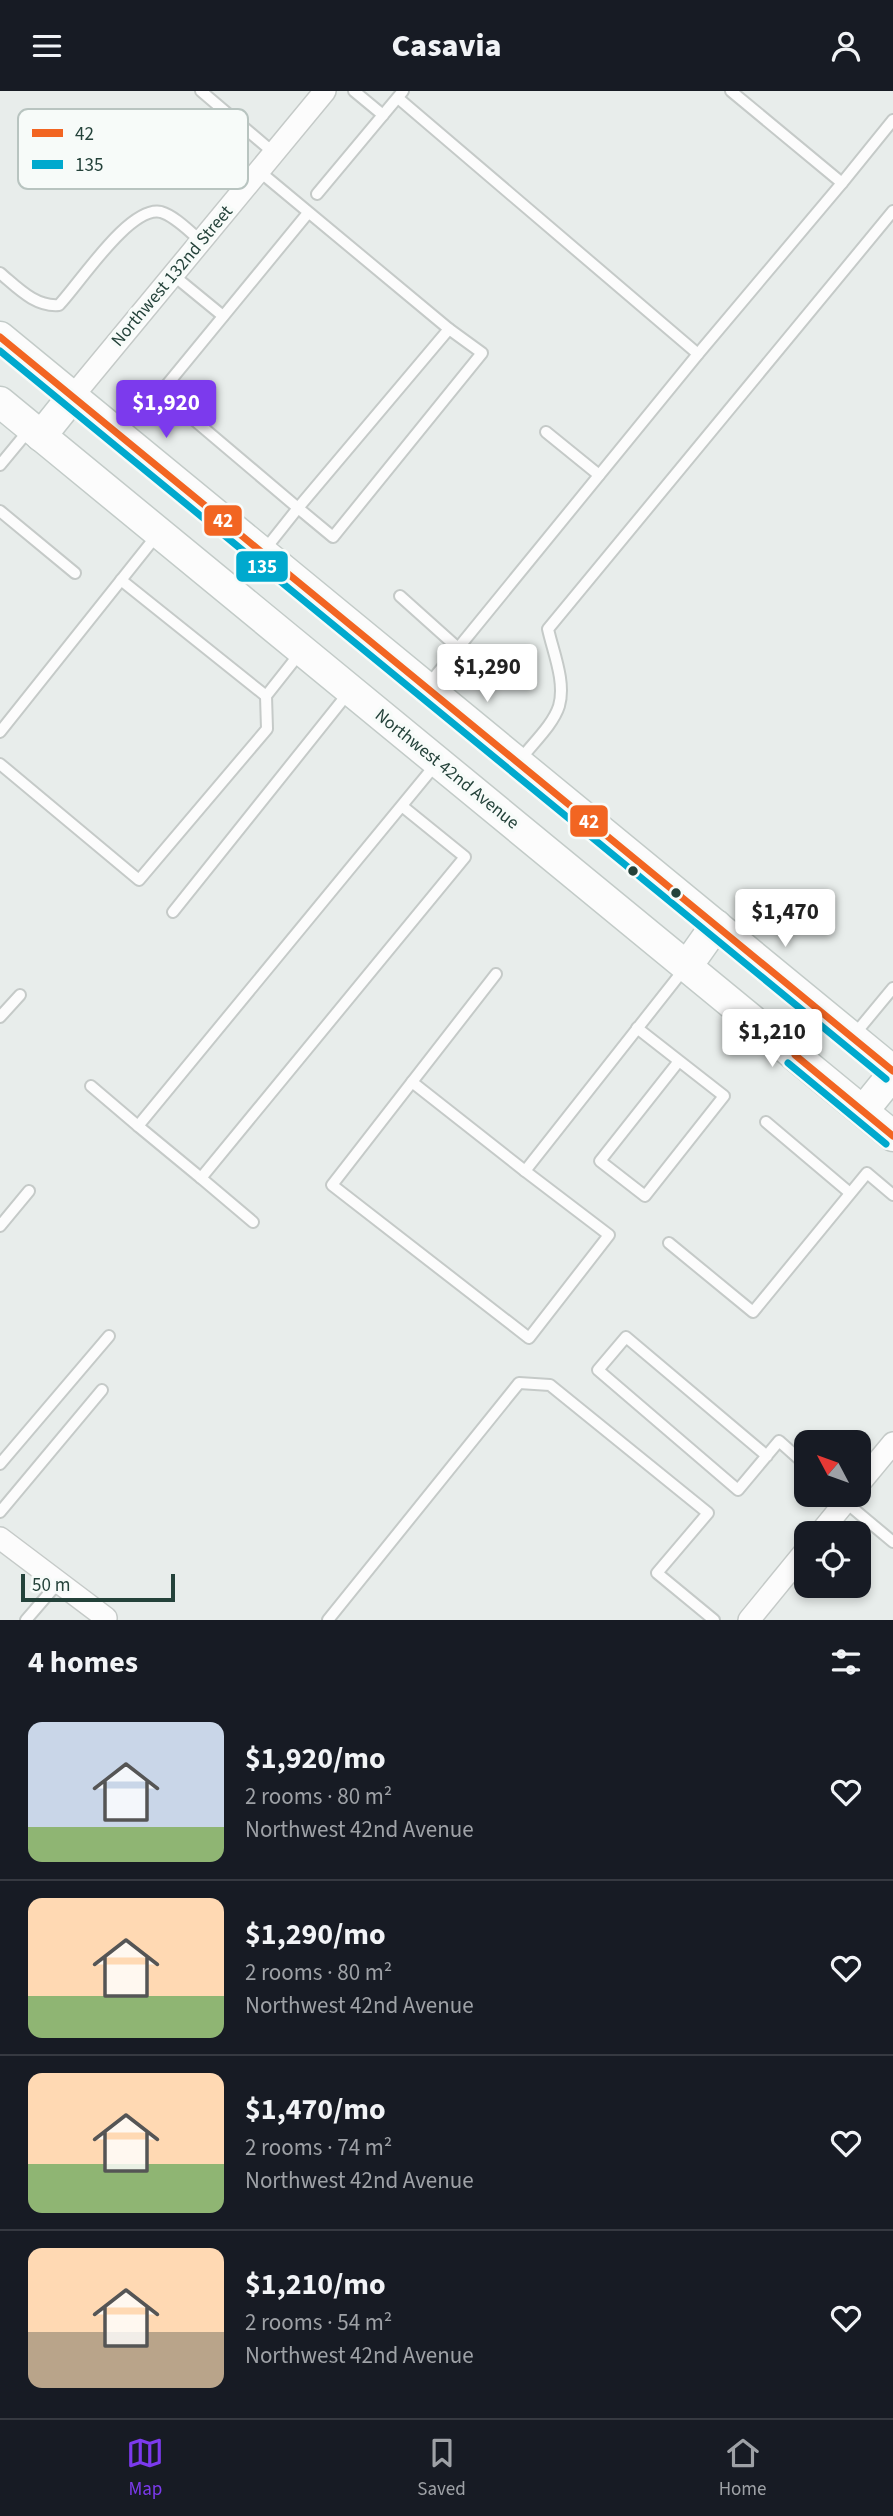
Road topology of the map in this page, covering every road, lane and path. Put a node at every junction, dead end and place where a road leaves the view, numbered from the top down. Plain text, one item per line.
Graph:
1 (201, 91) edge
2 (326, 91) edge
3 (354, 91) edge
4 (731, 91) edge
5 (400, 94) edge
6 (222, 109) edge
7 (383, 115) junction
8 (893, 120) edge
9 (248, 131) edge
10 (274, 153) junction
11 (259, 171) junction
12 (842, 183) junction
13 (248, 184) edge
14 (244, 189) edge
15 (317, 194) dead end
16 (893, 211) edge
17 (308, 213) junction
18 (201, 241) junction
19 (0, 273) edge
20 (173, 275) junction
21 (223, 316) junction
22 (449, 329) junction
23 (0, 337) edge
24 (698, 354) junction
25 (73, 397) junction
26 (0, 402) edge
27 (36, 432) junction
28 (546, 432) dead end
29 (0, 465) edge
30 (599, 475) junction
31 (298, 508) junction
32 (0, 511) edge
33 (159, 533) junction
34 (262, 552) junction
35 (75, 573) dead end
36 (121, 580) junction
37 (400, 596) dead end
38 (458, 648) junction
39 (302, 650) junction
40 (426, 687) junction
41 (351, 690) junction
42 (266, 696) junction
43 (0, 732) edge
44 (438, 762) junction
45 (518, 762) junction
46 (0, 764) edge
47 (402, 806) junction
48 (173, 912) dead end
49 (716, 925) junction
50 (687, 966) junction
51 (496, 974) dead end
52 (893, 988) edge
53 (20, 995) dead end
54 (0, 1017) edge
55 (637, 1028) junction
56 (852, 1037) junction
57 (679, 1061) junction
58 (893, 1072) edge
59 (412, 1082) junction
60 (90, 1086) dead end
61 (863, 1111) junction
62 (766, 1122) dead end
63 (138, 1126) junction
64 (893, 1136) edge
65 (526, 1171) junction
66 (201, 1178) junction
67 (29, 1191) dead end
68 (850, 1193) junction
69 (893, 1195) edge
70 (253, 1221) dead end
71 (0, 1226) edge
72 (669, 1243) dead end
73 (109, 1336) dead end
74 (102, 1390) dead end
75 (890, 1453) edge
76 (794, 1454) edge
77 (767, 1456) junction
78 (0, 1464) edge
79 (872, 1471) edge
80 (855, 1507) edge
81 (0, 1512) edge
82 (0, 1538) edge
83 (893, 1542) edge
84 (794, 1565) edge
85 (58, 1583) junction
86 (105, 1619) edge
87 (26, 1620) edge
88 (328, 1620) edge
89 (714, 1620) edge
90 (749, 1620) edge

1 - 6 lane
2 - 10 street, Northwest 132nd Street
3 - 7 lane
4 - 12 lane
5 - 7 lane
5 - 24 lane
7 - 15 lane
8 - 12 lane
9 - 10 lane
10 - 11 street, Northwest 132nd Street
11 - 13 street, Northwest 132nd Street
11 - 17 lane
12 - 24 lane
14 - 18 street, Northwest 132nd Street
16 - 45 lane
17 - 21 lane
17 - 22 lane
18 - 19 lane
18 - 20 street, Northwest 132nd Street
20 - 21 lane
20 - 25 street, Northwest 132nd Street
21 - 31 lane
22 - 31 lane
22 - 31 lane
23 - 25 main road
24 - 30 lane
25 - 27 main road
25 - 34 main road
26 - 27 main road, Northwest 42nd Avenue
27 - 29 lane
27 - 33 main road, Northwest 42nd Avenue
28 - 30 lane
30 - 38 lane
31 - 34 lane
32 - 35 lane
33 - 36 lane
33 - 39 main road, Northwest 42nd Avenue
34 - 40 main road
36 - 42 lane
36 - 43 lane
37 - 38 lane
38 - 40 lane
39 - 41 main road, Northwest 42nd Avenue
39 - 42 lane
40 - 45 main road
41 - 44 main road, Northwest 42nd Avenue
41 - 48 lane
42 - 46 lane
44 - 47 lane
44 - 50 main road, Northwest 42nd Avenue
45 - 49 main road
47 - 63 lane
47 - 66 lane
49 - 50 main road
49 - 56 main road
50 - 55 lane
50 - 61 main road, Northwest 42nd Avenue
51 - 59 lane
52 - 56 lane
53 - 54 lane
55 - 57 lane
55 - 65 lane
56 - 58 main road
57 - 57 lane
58 - 61 main road
59 - 65 lane
59 - 65 lane
60 - 63 lane
61 - 64 main road, Northwest 42nd Avenue
62 - 68 lane
63 - 66 lane
66 - 70 lane
67 - 71 lane
68 - 69 lane
68 - 72 lane
73 - 78 lane
74 - 81 lane
75 - 79 street
76 - 77 lane
77 - 77 lane
80 - 83 lane
82 - 85 street
84 - 90 street
85 - 86 street
85 - 87 lane
88 - 89 lane

